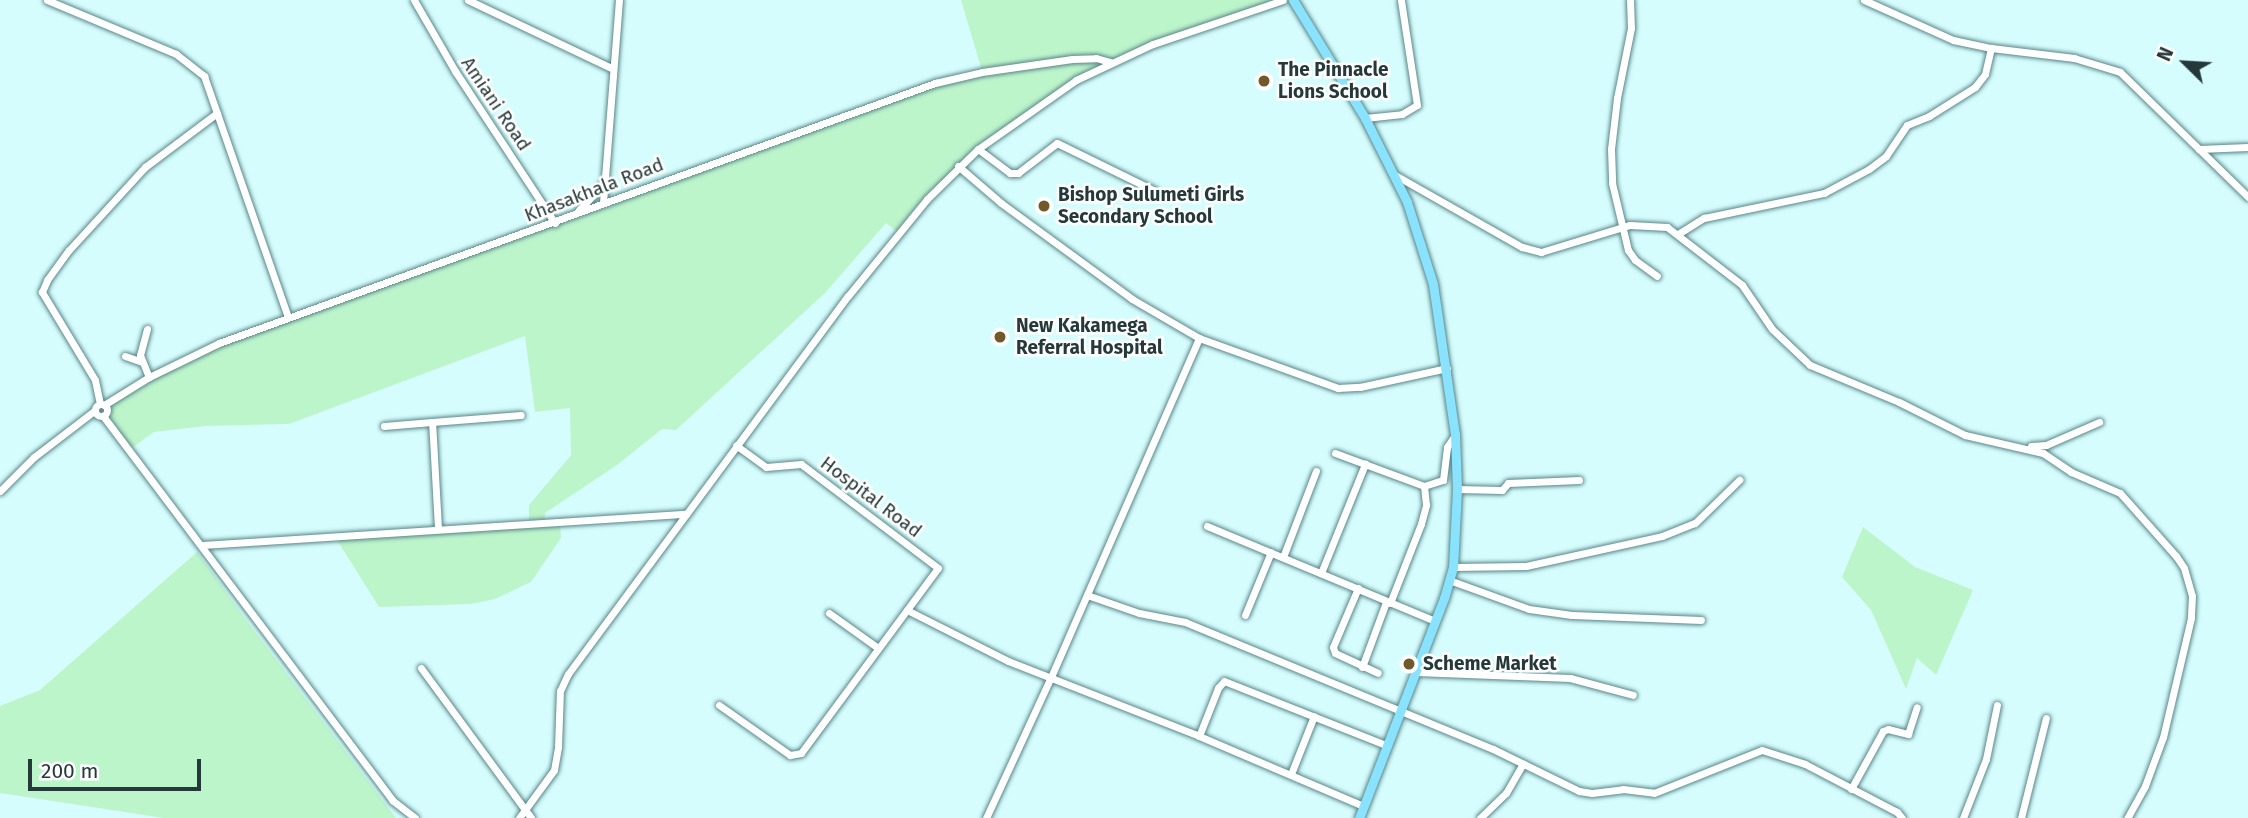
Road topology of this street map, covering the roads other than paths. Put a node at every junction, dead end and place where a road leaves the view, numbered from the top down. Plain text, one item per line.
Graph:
1 (47, 0) edge
2 (414, 0) edge
3 (468, 0) edge
4 (619, 0) edge
5 (1283, 0) edge
6 (1293, 0) edge
7 (1401, 0) edge
8 (1630, 0) edge
9 (1864, 0) edge
10 (1991, 48) junction
11 (1110, 62) junction
12 (611, 68) junction
13 (217, 113) junction
14 (1365, 118) junction
15 (2248, 147) edge
16 (978, 149) junction
17 (2199, 149) junction
18 (958, 166) junction
19 (1395, 175) junction
20 (602, 185) junction
21 (1156, 191) dead end
22 (2248, 197) edge
23 (603, 203) junction
24 (576, 214) junction
25 (555, 223) junction
26 (1620, 228) junction
27 (1678, 234) junction
28 (1657, 276) dead end
29 (288, 317) junction
30 (147, 329) dead end
31 (1199, 338) junction
32 (125, 356) dead end
33 (142, 362) junction
34 (1447, 368) junction
35 (149, 377) junction
36 (102, 404) junction
37 (94, 411) junction
38 (521, 415) dead end
39 (103, 416) junction
40 (432, 422) junction
41 (2099, 422) dead end
42 (384, 426) dead end
43 (1455, 434) junction
44 (736, 445) junction
45 (2026, 447) junction
46 (1335, 453) dead end
47 (1366, 464) junction
48 (1316, 471) dead end
49 (1579, 480) dead end
50 (1739, 480) dead end
51 (1424, 486) junction
52 (1457, 489) junction
53 (0, 491) edge
54 (686, 513) junction
55 (1207, 526) dead end
56 (438, 528) junction
57 (202, 545) junction
58 (1271, 552) junction
59 (1283, 557) junction
60 (1453, 567) junction
61 (1321, 573) junction
62 (1449, 580) junction
63 (1359, 588) junction
64 (1087, 595) junction
65 (1388, 603) junction
66 (907, 610) junction
67 (829, 612) dead end
68 (1245, 615) dead end
69 (1701, 620) dead end
70 (1435, 621) junction
71 (878, 648) junction
72 (1362, 667) junction
73 (421, 668) dead end
74 (1416, 672) junction
75 (1378, 673) dead end
76 (1051, 677) junction
77 (1633, 695) dead end
78 (719, 705) dead end
79 (1997, 705) dead end
80 (1917, 708) dead end
81 (1401, 713) junction
82 (1314, 716) junction
83 (2046, 718) dead end
84 (1199, 736) junction
85 (1388, 746) junction
86 (1523, 763) junction
87 (1291, 774) junction
88 (1851, 789) junction
89 (1363, 806) junction
90 (525, 810) junction
91 (415, 818) edge
92 (519, 818) edge
93 (531, 818) edge
94 (986, 818) edge
95 (1359, 818) edge
96 (1480, 818) edge
97 (1902, 818) edge
98 (1963, 818) edge
99 (2021, 818) edge
100 (2127, 818) edge

1 - 13 street
2 - 25 street, Amiani Road
3 - 12 street
4 - 12 street
5 - 11 street
6 - 14 main road
7 - 14 street
8 - 26 street
9 - 10 street
10 - 17 street
10 - 27 street
11 - 16 street
11 - 23 street, Khasakhala Road
12 - 20 street
13 - 29 street
13 - 36 street
14 - 19 main road
15 - 17 street
16 - 18 street
16 - 21 street
17 - 22 street
18 - 31 street
18 - 44 street
19 - 26 street
19 - 34 main road
20 - 23 street
20 - 24 street
23 - 24 street, Khasakhala Road
24 - 25 street, Khasakhala Road
25 - 29 street, Khasakhala Road
26 - 27 street
26 - 28 street
27 - 45 street
29 - 35 street, Khasakhala Road
30 - 33 street
31 - 34 street
31 - 64 street
32 - 33 street
33 - 35 street
34 - 43 main road
35 - 36 street, Khasakhala Road
36 - 37 street, Khasakhala Road
36 - 39 street
37 - 39 street
37 - 53 street
38 - 40 street
39 - 57 street
40 - 42 street
40 - 56 street
41 - 45 street
43 - 51 street
43 - 52 main road
44 - 54 street
44 - 66 street, Hospital Road
45 - 100 street
46 - 47 street
47 - 51 street
47 - 61 street
48 - 59 street
49 - 52 street
50 - 60 street
51 - 65 street
52 - 60 main road
54 - 56 street
54 - 90 street
55 - 58 street
56 - 57 street
57 - 91 street
58 - 59 street
58 - 68 street
59 - 61 street
60 - 62 main road
61 - 63 street
62 - 69 street
62 - 70 main road
63 - 65 street
63 - 72 street
64 - 76 street
64 - 81 street
65 - 70 street
65 - 72 street
66 - 71 street
66 - 76 street
67 - 71 street
70 - 74 main road
71 - 78 street
72 - 75 street
73 - 90 street
74 - 77 street
74 - 81 main road
76 - 84 street
76 - 94 street
79 - 98 street
80 - 88 street
81 - 85 main road
81 - 86 street
82 - 84 street
82 - 85 street
82 - 87 street
83 - 99 street
84 - 87 street
85 - 89 main road
86 - 88 street
86 - 96 street
87 - 89 street
88 - 97 street
89 - 95 main road
90 - 92 street
90 - 93 street

